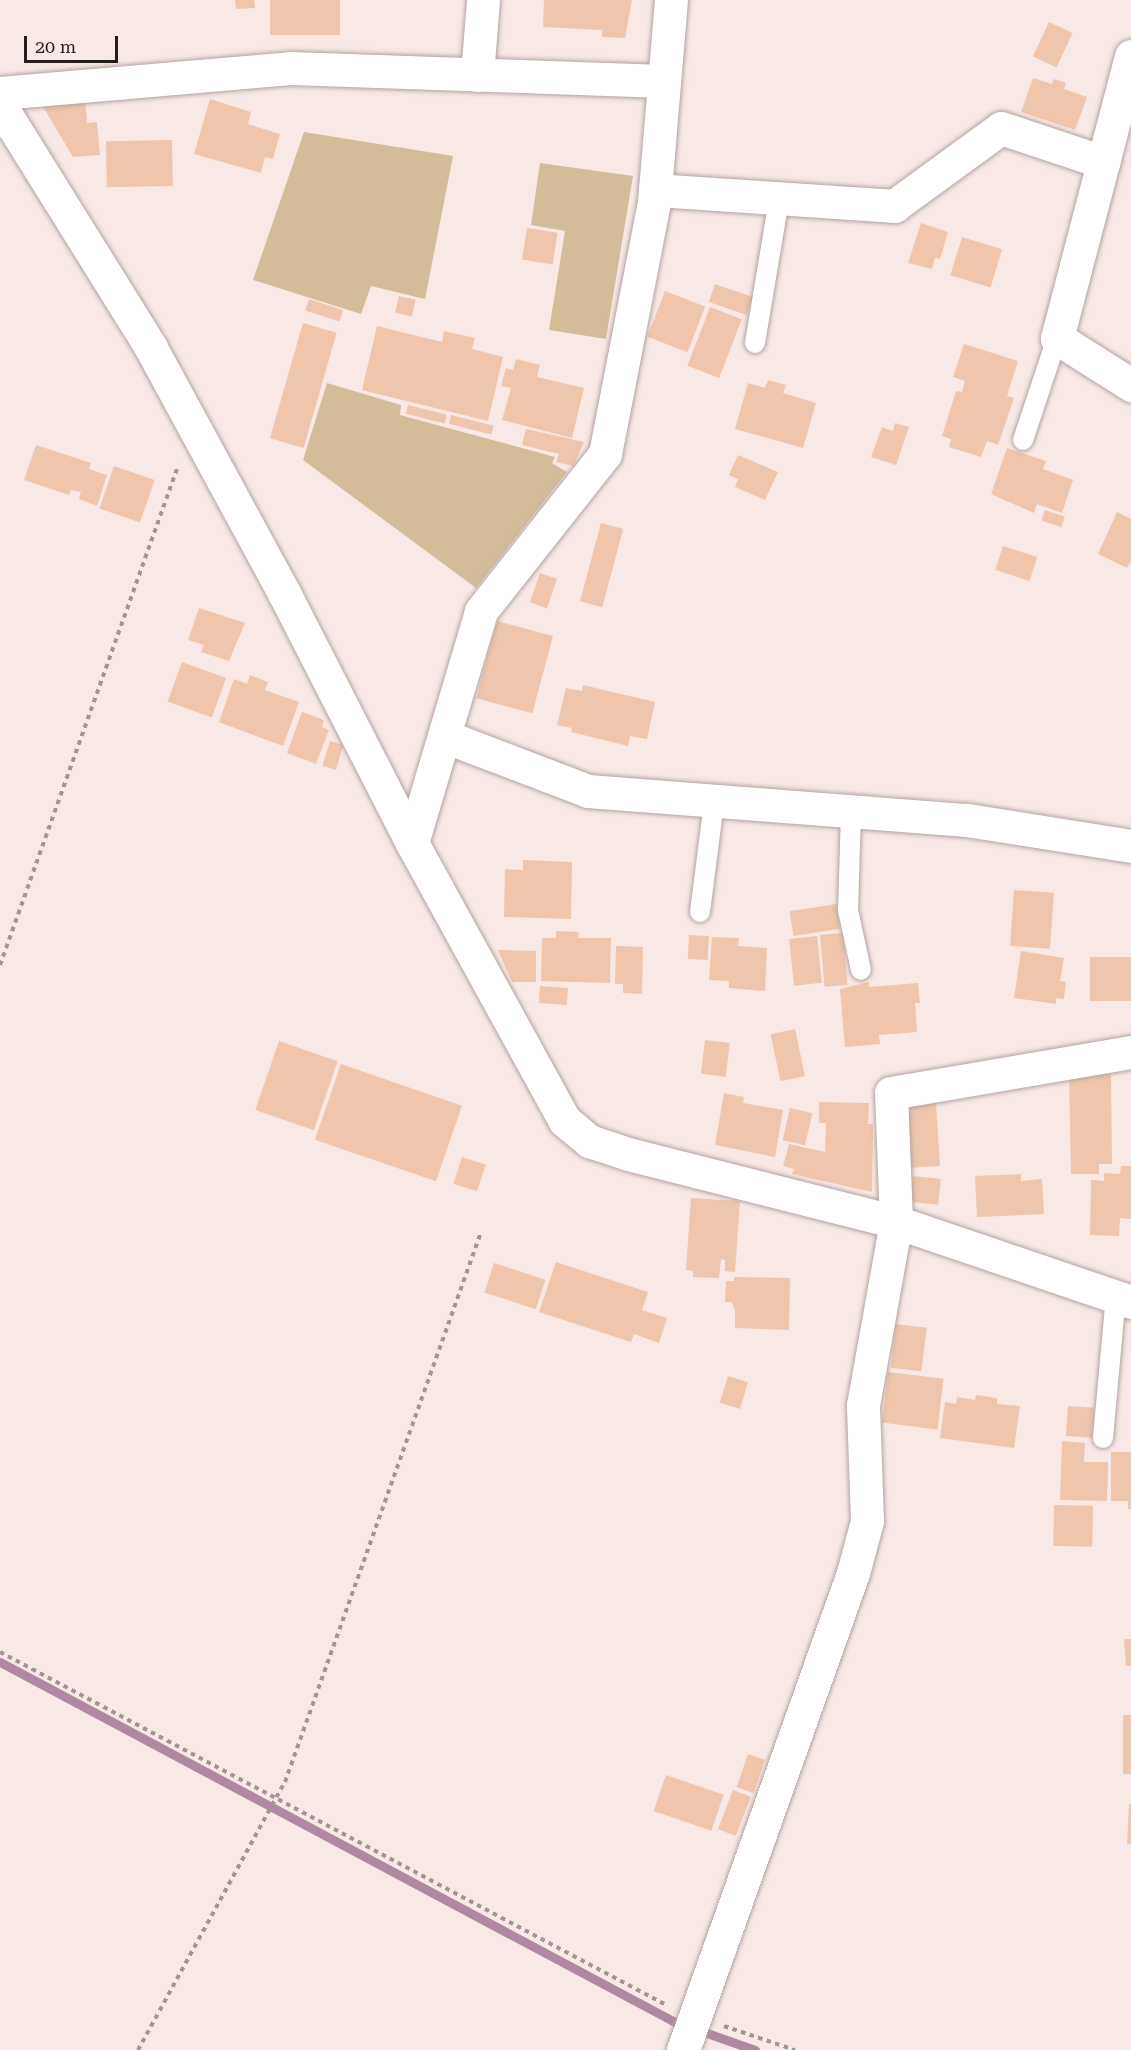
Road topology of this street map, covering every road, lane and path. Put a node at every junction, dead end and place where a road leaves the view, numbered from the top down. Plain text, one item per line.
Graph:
1 (483, 0) edge
2 (671, 0) edge
3 (1131, 56) edge
4 (477, 75) junction
5 (664, 81) junction
6 (0, 93) edge
7 (0, 105) edge
8 (1103, 162) junction
9 (654, 190) junction
10 (779, 199) junction
11 (1057, 338) junction
12 (754, 343) dead end
13 (1131, 385) edge
14 (193, 425) junction
15 (1023, 440) dead end
16 (444, 736) junction
17 (714, 802) junction
18 (851, 811) junction
19 (412, 843) junction
20 (1131, 846) edge
21 (700, 912) dead end
22 (0, 965) edge
23 (861, 970) dead end
24 (1131, 1052) edge
25 (896, 1222) junction
26 (480, 1235) dead end
27 (1123, 1299) edge
28 (1103, 1438) dead end
29 (0, 1652) edge
30 (275, 1794) junction
31 (696, 2016) junction
32 (138, 2050) edge
33 (683, 2050) edge
34 (795, 2050) edge

1 - 4 street
2 - 5 street
3 - 8 street
4 - 5 street
4 - 6 street
5 - 9 street
7 - 14 street
8 - 10 street
8 - 11 street
9 - 10 street
9 - 16 street
10 - 12 lane
11 - 13 street
11 - 15 lane
14 - 19 street
14 - 22 path
16 - 17 street
16 - 19 street
17 - 18 street
17 - 21 lane
18 - 20 street
18 - 23 lane
19 - 25 street
24 - 25 street
25 - 27 street
25 - 31 street
26 - 30 path
27 - 28 lane
29 - 30 path
30 - 31 path
30 - 32 path
31 - 33 street
31 - 34 path

